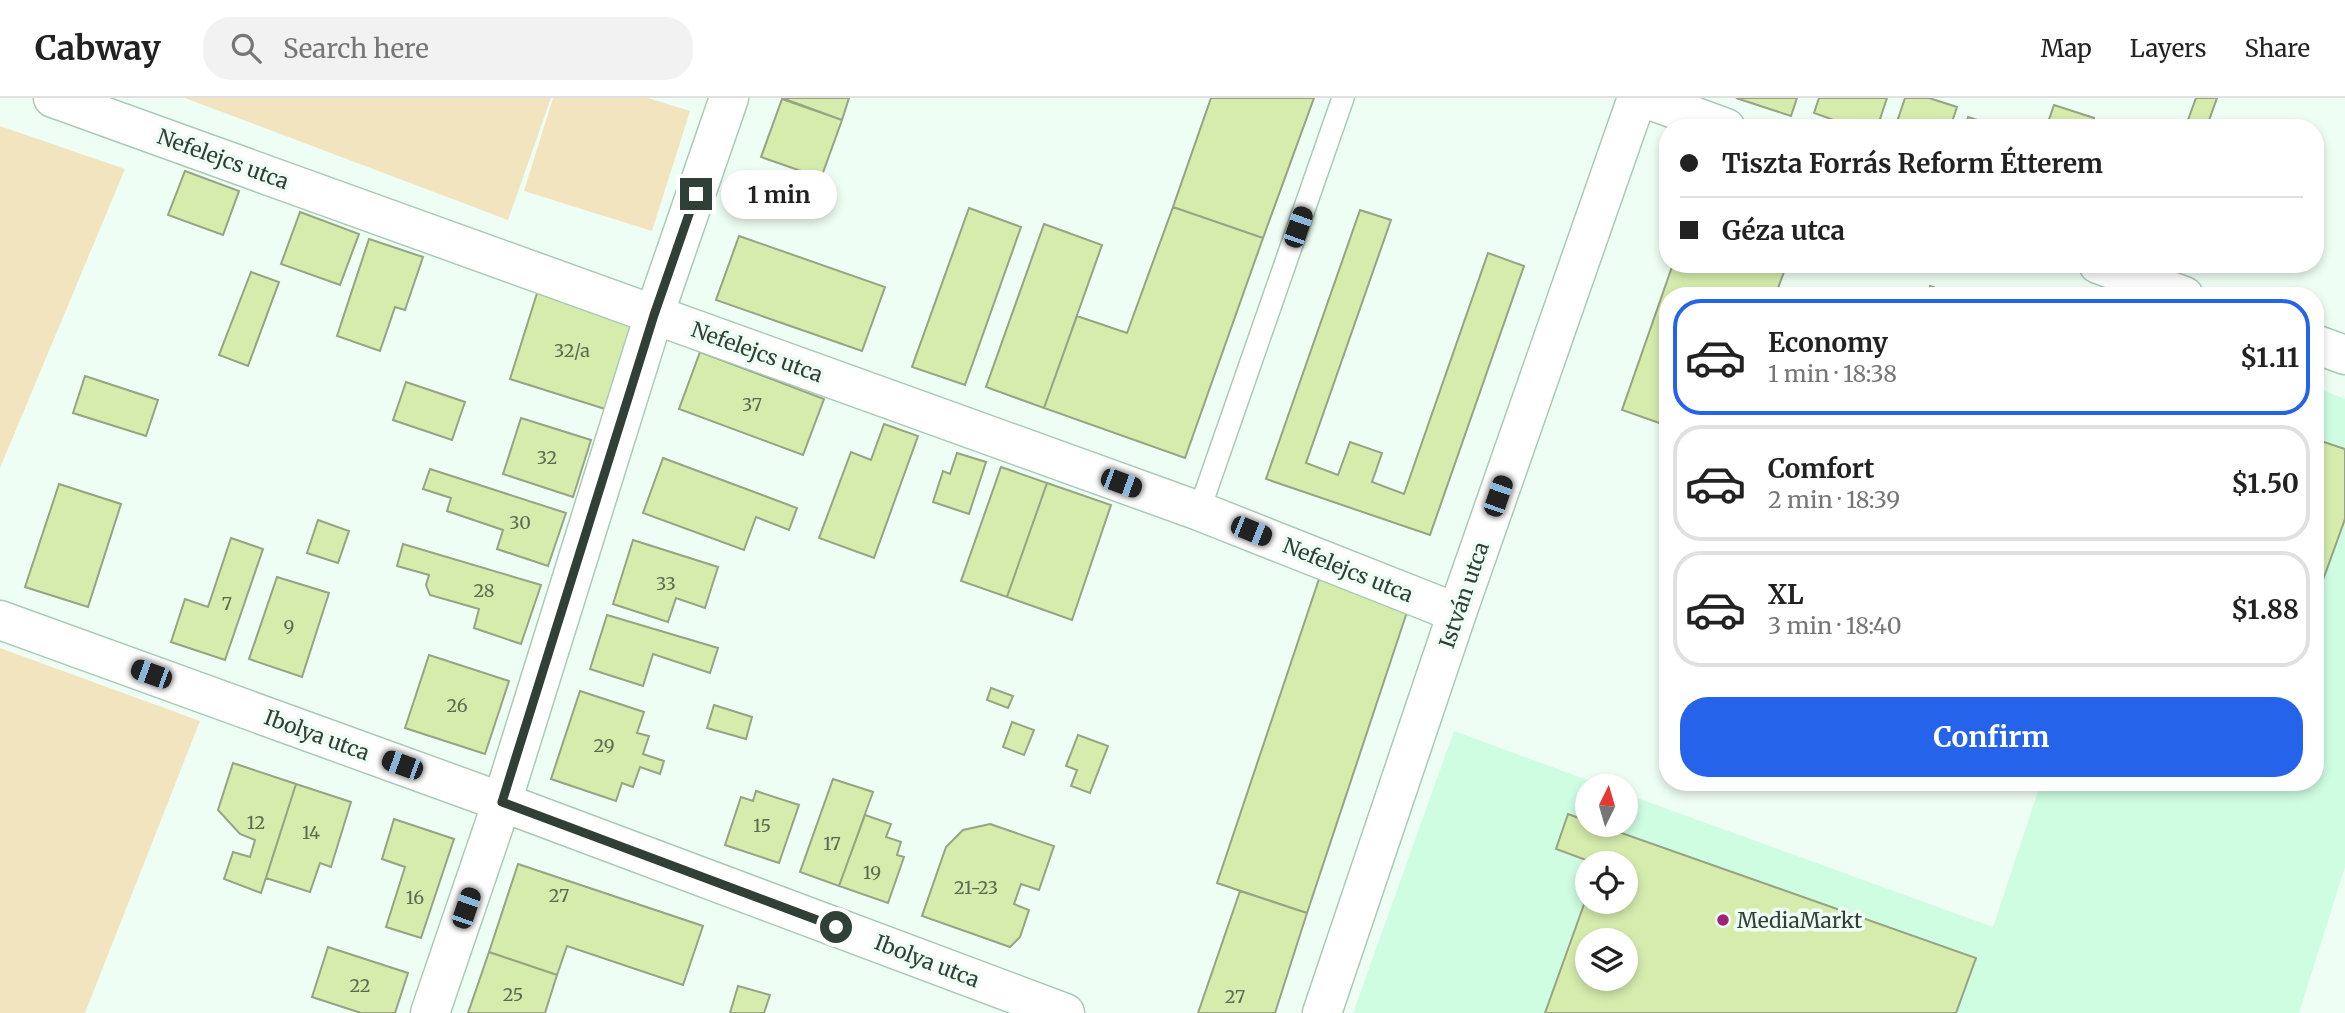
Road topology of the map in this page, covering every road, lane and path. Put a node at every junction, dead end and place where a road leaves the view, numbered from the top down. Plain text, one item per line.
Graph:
1 (53, 98) edge
2 (729, 98) edge
3 (1343, 98) edge
4 (1637, 98) edge
5 (1644, 98) edge
6 (1701, 119) edge
7 (2122, 273) edge
8 (2160, 287) edge
9 (654, 315) junction
10 (2324, 347) edge
11 (2345, 355) edge
12 (1199, 511) junction
13 (1457, 613) junction
14 (0, 620) edge
15 (502, 802) junction
16 (430, 1013) edge
17 (1065, 1013) edge
18 (1322, 1013) edge

1 - 9 street, Nefelejcs utca
2 - 9 street
3 - 12 lane
4 - 13 street, István utca
5 - 6 street
7 - 8 street
9 - 12 street, Nefelejcs utca
9 - 15 street
10 - 11 street
12 - 13 street, Nefelejcs utca
13 - 18 street, István utca
14 - 15 street, Ibolya utca
15 - 16 street
15 - 17 street, Ibolya utca

